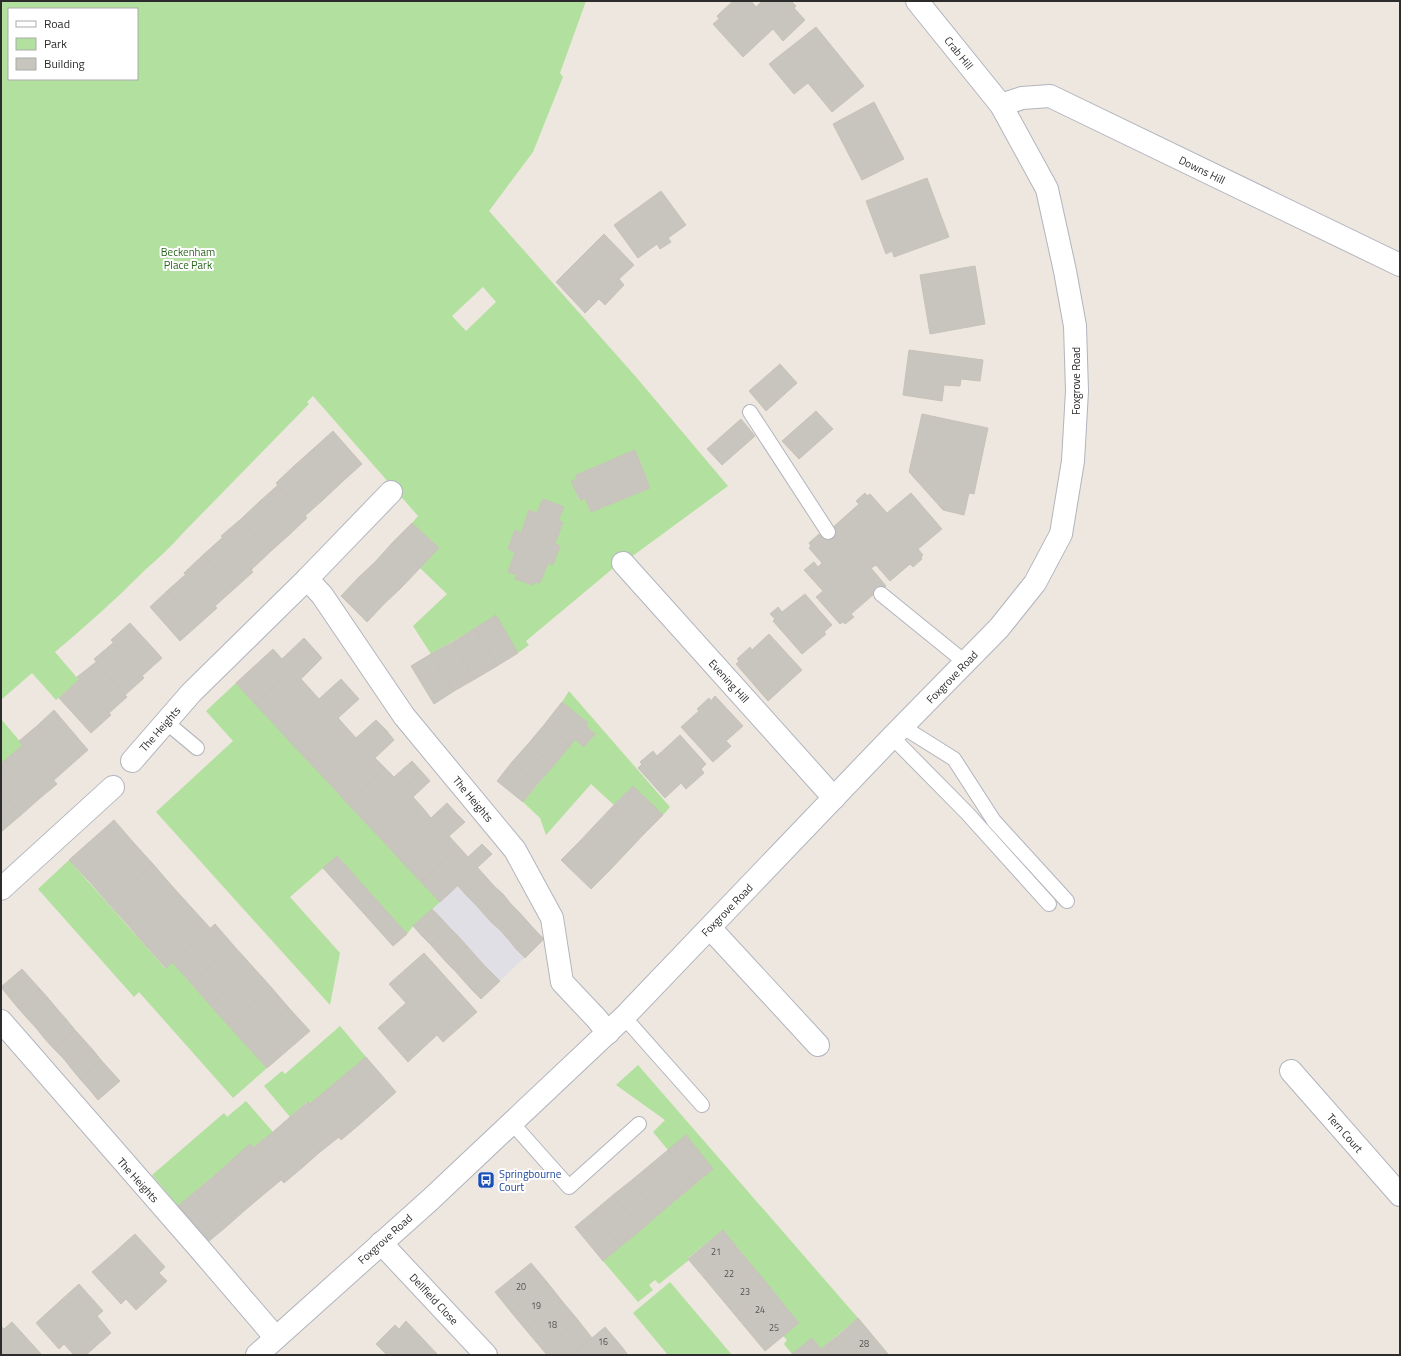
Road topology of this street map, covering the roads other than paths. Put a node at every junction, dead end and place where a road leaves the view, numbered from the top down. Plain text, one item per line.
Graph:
1 (917, 1) edge
2 (1001, 105) junction
3 (1400, 265) edge
4 (750, 412) dead end
5 (391, 492) dead end
6 (828, 532) dead end
7 (623, 563) dead end
8 (307, 579) junction
9 (881, 594) dead end
10 (966, 663) junction
11 (166, 722) junction
12 (898, 732) junction
13 (197, 748) dead end
14 (132, 761) dead end
15 (113, 787) dead end
16 (834, 798) junction
17 (1, 889) edge
18 (1067, 901) dead end
19 (1049, 904) dead end
20 (710, 928) junction
21 (624, 1017) junction
22 (1, 1021) edge
23 (608, 1033) junction
24 (818, 1045) dead end
25 (1290, 1071) dead end
26 (702, 1105) dead end
27 (512, 1123) junction
28 (639, 1124) dead end
29 (1400, 1195) edge
30 (381, 1243) junction
31 (276, 1338) junction
32 (257, 1355) edge
33 (486, 1355) edge

1 - 2 street, Crab Hill
2 - 3 street, Downs Hill
2 - 10 street, Foxgrove Road
4 - 6 lane
5 - 8 street, The Heights
7 - 16 street, Evening Hill
8 - 11 street, The Heights
8 - 23 street, The Heights
9 - 10 lane
10 - 12 street, Foxgrove Road
11 - 13 lane
11 - 14 street, The Heights
12 - 16 street, Foxgrove Road
12 - 18 lane
12 - 19 lane
15 - 17 street
16 - 20 street, Foxgrove Road
20 - 21 street, Foxgrove Road
20 - 24 street
21 - 23 street, Foxgrove Road
21 - 26 lane
22 - 31 street, The Heights
23 - 27 street, Foxgrove Road
25 - 29 street, Tern Court
27 - 28 lane
27 - 30 street, Foxgrove Road
30 - 31 street, Foxgrove Road
30 - 33 street, Dellfield Close
31 - 32 street, Foxgrove Road

